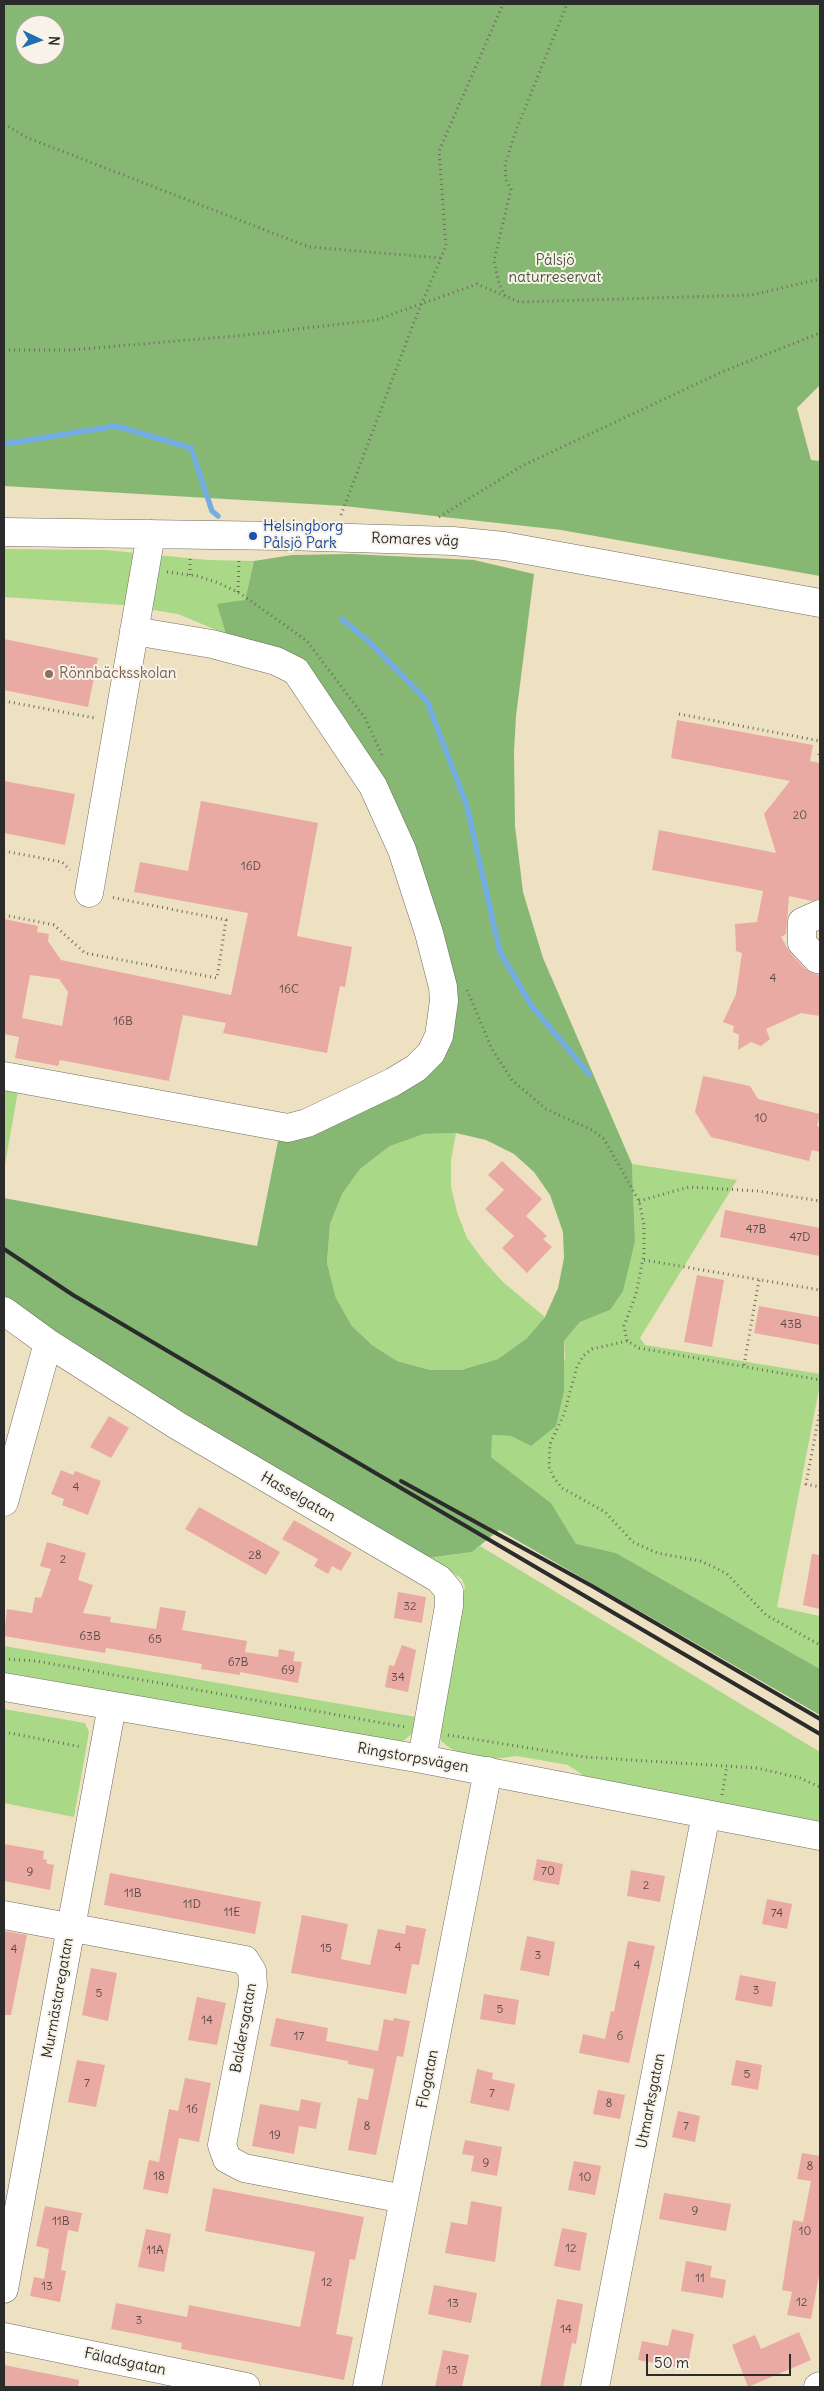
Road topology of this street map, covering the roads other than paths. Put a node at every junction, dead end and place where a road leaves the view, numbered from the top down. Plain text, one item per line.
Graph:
1 (4, 532) edge
2 (151, 534) junction
3 (820, 603) edge
4 (134, 631) junction
5 (89, 893) road end
6 (820, 914) edge
7 (820, 959) edge
8 (4, 1076) edge
9 (4, 1311) edge
10 (48, 1343) junction
11 (4, 1502) edge
12 (4, 1687) edge
13 (112, 1706) junction
14 (422, 1759) junction
15 (488, 1771) junction
16 (706, 1814) junction
17 (820, 1836) edge
18 (4, 1915) edge
19 (71, 1927) junction
20 (404, 2199) junction
21 (4, 2289) edge
22 (4, 2338) edge
23 (246, 2387) edge
24 (367, 2387) edge
25 (596, 2387) edge

1 - 2 street, Romares väg
2 - 3 street, Romares väg
2 - 4 street
4 - 5 street
4 - 8 street
6 - 7 street
9 - 10 street, Hasselgatan
10 - 11 street
10 - 14 street, Hasselgatan
12 - 13 street, Ringstorpsvägen
13 - 14 street, Ringstorpsvägen
13 - 19 street, Murmästaregatan
14 - 15 street, Ringstorpsvägen
15 - 16 street, Ringstorpsvägen
15 - 20 street, Flogatan
16 - 17 street, Ringstorpsvägen
16 - 25 street, Utmarksgatan
18 - 19 street, Baldersgatan
19 - 20 street, Baldersgatan
19 - 21 street, Murmästaregatan
20 - 24 street, Flogatan
22 - 23 street, Fäladsgatan

